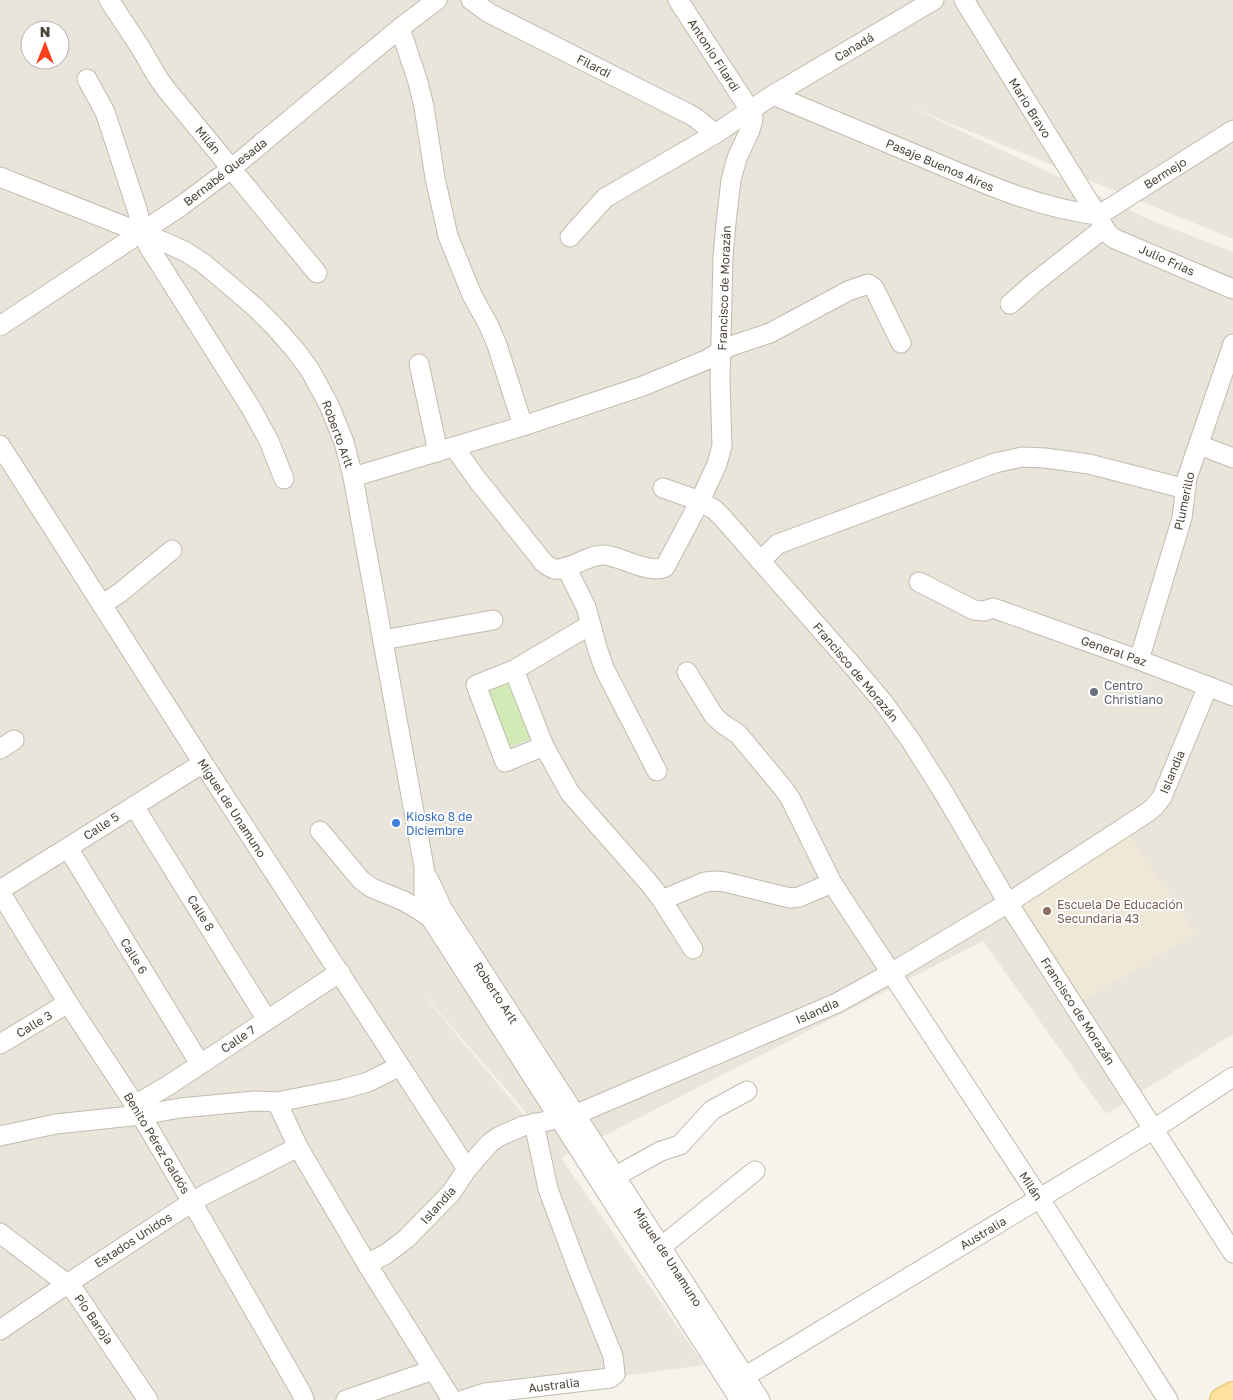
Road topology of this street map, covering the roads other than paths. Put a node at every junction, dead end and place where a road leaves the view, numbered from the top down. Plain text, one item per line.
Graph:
1 (109, 0) edge
2 (471, 0) edge
3 (678, 0) edge
4 (934, 0) edge
5 (964, 0) edge
6 (428, 2) edge
7 (400, 28) junction
8 (87, 79) dead end
9 (773, 95) junction
10 (750, 110) junction
11 (1233, 130) edge
12 (715, 134) junction
13 (232, 168) junction
14 (0, 178) edge
15 (1101, 221) junction
16 (143, 233) junction
17 (570, 237) dead end
18 (317, 273) dead end
19 (1233, 289) edge
20 (1010, 304) dead end
21 (0, 326) edge
22 (902, 343) dead end
23 (1233, 344) edge
24 (721, 351) junction
25 (419, 364) dead end
26 (523, 426) junction
27 (0, 445) edge
28 (1199, 445) junction
29 (446, 450) junction
30 (1233, 458) edge
31 (353, 477) junction
32 (284, 479) dead end
33 (663, 488) dead end
34 (1186, 489) junction
35 (700, 501) junction
36 (172, 550) dead end
37 (760, 561) junction
38 (566, 566) junction
39 (919, 582) dead end
40 (102, 605) junction
41 (493, 620) dead end
42 (590, 625) junction
43 (383, 640) junction
44 (1139, 660) junction
45 (514, 670) junction
46 (687, 672) dead end
47 (1208, 686) junction
48 (1233, 696) edge
49 (544, 746) junction
50 (203, 763) junction
51 (657, 770) dead end
52 (134, 806) junction
53 (320, 831) dead end
54 (68, 848) junction
55 (424, 867) junction
56 (832, 884) junction
57 (0, 891) edge
58 (662, 900) junction
59 (1008, 903) junction
60 (430, 917) junction
61 (693, 949) dead end
62 (340, 972) junction
63 (891, 973) junction
64 (68, 1003) junction
65 (267, 1020) junction
66 (0, 1044) edge
67 (200, 1064) junction
68 (400, 1066) junction
69 (1233, 1077) edge
70 (747, 1091) dead end
71 (277, 1102) junction
72 (138, 1110) junction
73 (567, 1116) junction
74 (534, 1123) junction
75 (1154, 1129) junction
76 (0, 1136) edge
77 (298, 1147) junction
78 (467, 1169) junction
79 (755, 1172) dead end
80 (616, 1176) junction
81 (1040, 1199) junction
82 (192, 1202) junction
83 (0, 1233) edge
84 (661, 1246) junction
85 (1233, 1253) edge
86 (367, 1264) junction
87 (67, 1284) junction
88 (0, 1330) edge
89 (433, 1370) junction
90 (739, 1387) edge
91 (1233, 1394) edge
92 (148, 1400) edge
93 (304, 1400) edge
94 (346, 1400) edge
95 (452, 1400) edge
96 (463, 1400) edge
97 (760, 1400) edge
98 (1168, 1400) edge
99 (1222, 1400) edge

1 - 13 street, Milán
2 - 12 street, Filardi
3 - 10 street, Antonio Filardi
4 - 9 street, Canadá
5 - 15 street, Mario Bravo
6 - 7 street, Bernabé Quesada
7 - 13 street, Bernabé Quesada
7 - 26 street
8 - 16 street
9 - 10 street
9 - 15 street, Pasaje Buenos Aires
10 - 12 street
10 - 24 street, Francisco de Morazán
11 - 15 street, Bermejo
12 - 17 street
13 - 16 street, Bernabé Quesada
13 - 18 street, Milán
14 - 16 street, Roberto Arlt
15 - 19 street, Julio Frias
15 - 20 street, Bermejo
16 - 21 street, Bernabé Quesada
16 - 31 street, Roberto Arlt
16 - 32 street
22 - 24 street
23 - 28 street, Plumerillo
24 - 26 street
24 - 35 street, Francisco de Morazán
25 - 29 street
26 - 29 street
27 - 40 street, Miguel de Unamuno
28 - 30 street
28 - 34 street, Plumerillo
29 - 31 street
29 - 38 street
31 - 43 street, Roberto Arlt
33 - 35 street
34 - 37 street
34 - 44 street, Plumerillo
35 - 37 street, Francisco de Morazán
35 - 38 street
36 - 40 street
37 - 59 street, Francisco de Morazán
38 - 42 street
39 - 44 street, General Paz
40 - 50 street, Miguel de Unamuno
41 - 43 street
42 - 45 street
42 - 51 street
43 - 55 street, Roberto Arlt
44 - 47 street, General Paz
45 - 49 street
45 - 49 street
46 - 56 street, Milán
47 - 48 street, General Paz
47 - 59 street, Islandia
49 - 58 street
50 - 52 street, Calle 5
50 - 62 street, Miguel de Unamuno
52 - 54 street, Calle 5
52 - 65 street, Calle 8
53 - 60 street
54 - 57 street, Calle 5
54 - 67 street, Calle 6
55 - 60 street, Roberto Arlt
55 - 73 street, Roberto Arlt
56 - 58 street
56 - 63 street, Milán
57 - 64 street, Benito Pérez Galdós
58 - 61 street
59 - 63 street, Islandia
59 - 75 street, Francisco de Morazán
60 - 73 street, Roberto Arlt
62 - 65 street, Calle 7
62 - 68 street, Miguel de Unamuno
63 - 73 street, Islandia
63 - 81 street, Milán
64 - 66 street, Calle 3
64 - 72 street, Benito Pérez Galdós
65 - 67 street, Calle 7
67 - 72 street, Calle 7
68 - 71 street
68 - 78 street, Miguel de Unamuno
69 - 75 street, Australia
70 - 80 street
71 - 72 street
71 - 77 street
72 - 76 street
72 - 82 street, Benito Pérez Galdós
73 - 74 street, Islandia
73 - 80 street, Miguel de Unamuno
73 - 90 street, Miguel de Unamuno
74 - 78 street, Islandia
74 - 96 street, Australia
75 - 81 street, Australia
75 - 85 street, Francisco de Morazán
77 - 82 street, Estados Unidos
77 - 86 street
78 - 86 street, Islandia
79 - 84 street
80 - 84 street, Miguel de Unamuno
81 - 90 street, Australia
81 - 98 street, Milán
82 - 87 street, Estados Unidos
82 - 93 street, Benito Pérez Galdós
83 - 87 street, Pío Baroja
84 - 90 street, Miguel de Unamuno
86 - 89 street
87 - 88 street, Estados Unidos
87 - 92 street, Pío Baroja
89 - 94 street
89 - 95 street
90 - 97 street, Miguel de Unamuno
91 - 99 main road

